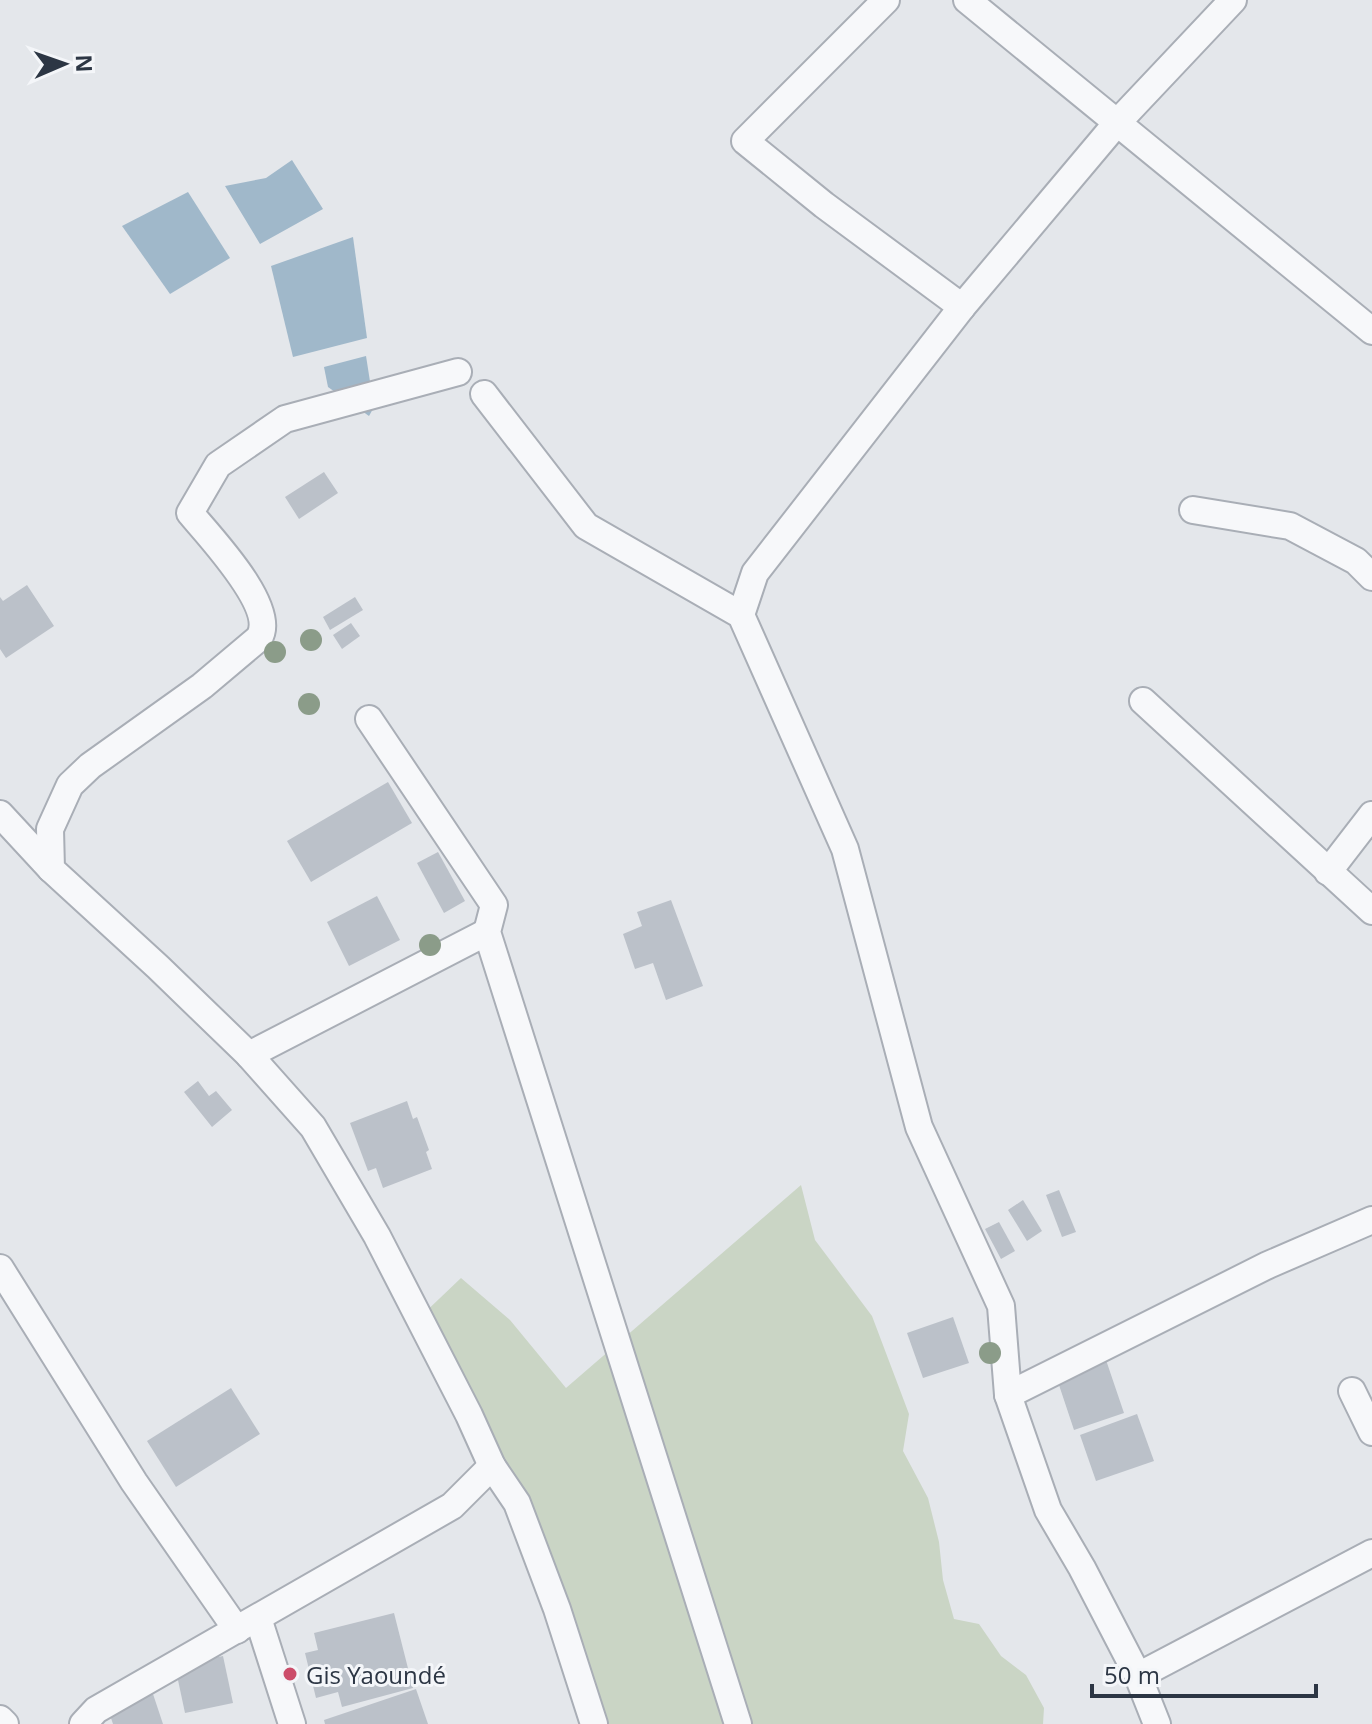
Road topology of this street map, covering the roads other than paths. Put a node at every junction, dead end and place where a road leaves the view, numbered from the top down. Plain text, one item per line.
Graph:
1 (886, 0) edge
2 (967, 0) edge
3 (1233, 0) edge
4 (1116, 124) junction
5 (962, 307) junction
6 (1372, 331) edge
7 (458, 372) dead end
8 (484, 394) dead end
9 (1193, 510) dead end
10 (1372, 577) edge
11 (741, 615) junction
12 (1143, 701) dead end
13 (369, 719) dead end
14 (0, 814) edge
15 (1372, 815) edge
16 (51, 869) junction
17 (1328, 872) junction
18 (1372, 911) edge
19 (487, 932) junction
20 (249, 1055) junction
21 (1372, 1220) edge
22 (0, 1268) edge
23 (1352, 1391) dead end
24 (1008, 1395) junction
25 (1372, 1432) edge
26 (492, 1466) junction
27 (1372, 1553) edge
28 (247, 1624) junction
29 (1138, 1676) junction
30 (0, 1719) edge
31 (5, 1724) edge
32 (83, 1724) edge
33 (292, 1724) edge
34 (594, 1724) edge
35 (738, 1724) edge
36 (1157, 1724) edge

1 - 5 street
2 - 4 street
3 - 4 street
4 - 5 street
4 - 6 street
5 - 11 street
7 - 16 street
8 - 11 street
9 - 10 street
11 - 24 street
12 - 17 street
13 - 19 street
14 - 16 street
15 - 17 street
16 - 20 street
17 - 18 street
19 - 20 street
19 - 35 street
20 - 26 street
21 - 24 street
22 - 28 street
23 - 25 street
24 - 29 street
26 - 28 street
26 - 34 street
27 - 29 street
28 - 32 street
28 - 33 street
29 - 36 street
30 - 31 street

